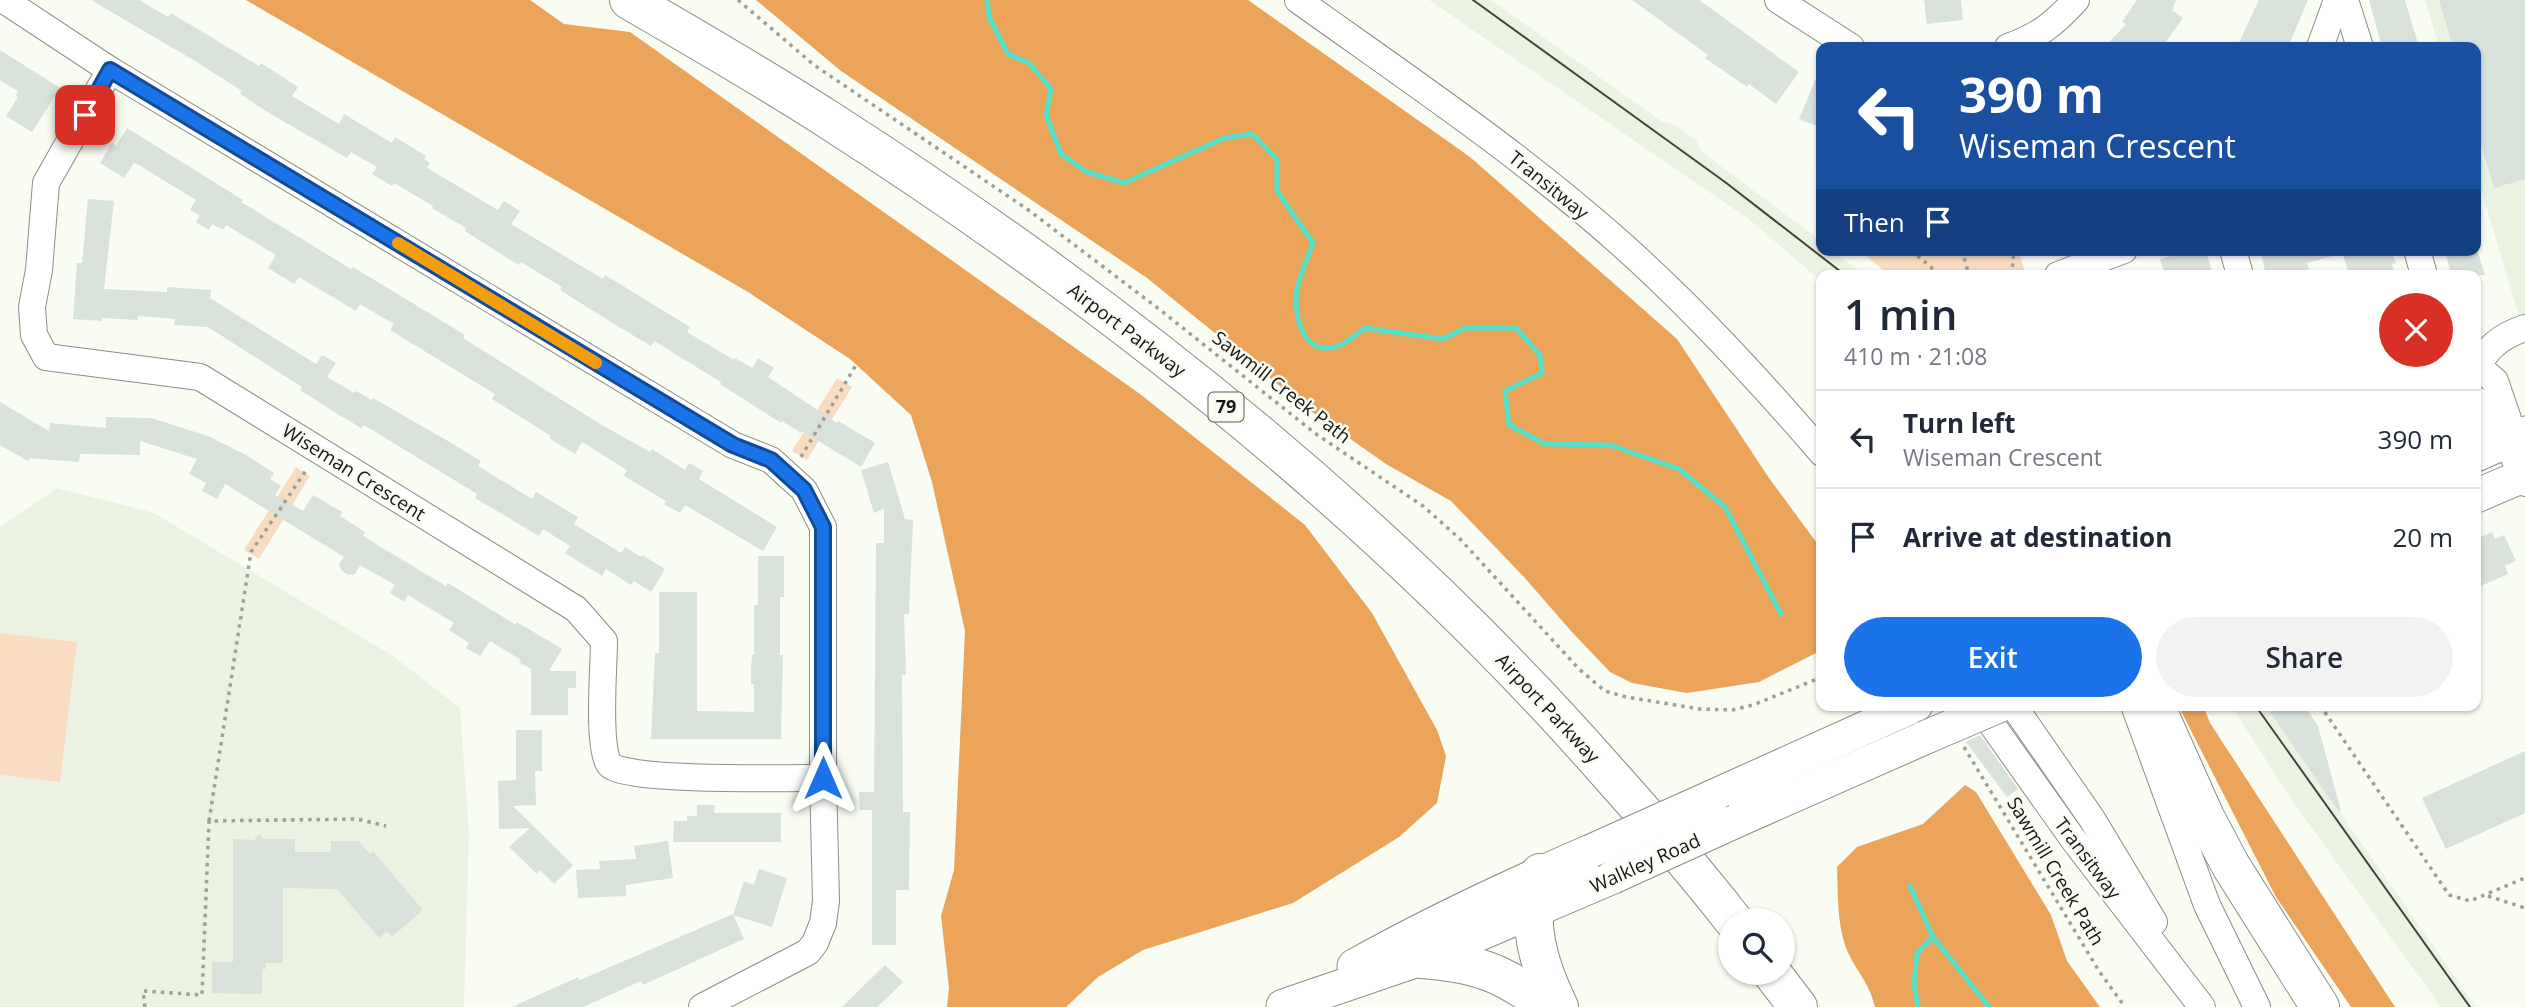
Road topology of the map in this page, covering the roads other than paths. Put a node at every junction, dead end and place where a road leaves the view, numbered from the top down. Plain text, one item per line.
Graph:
1 (4, 0) edge
2 (629, 0) edge
3 (1298, 0) edge
4 (2076, 0) edge
5 (2337, 0) edge
6 (2346, 0) edge
7 (1783, 1) edge
8 (1844, 42) edge
9 (2022, 42) edge
10 (2322, 42) edge
11 (2359, 42) edge
12 (110, 70) junction
13 (2108, 256) edge
14 (2071, 270) edge
15 (2525, 328) edge
16 (2481, 361) edge
17 (2481, 370) edge
18 (1776, 399) junction
19 (2481, 414) edge
20 (2516, 437) edge
21 (1816, 446) edge
22 (2481, 453) edge
23 (1816, 462) edge
24 (2524, 478) edge
25 (2481, 494) edge
26 (1903, 711) edge
27 (1982, 711) edge
28 (1987, 711) edge
29 (2017, 711) edge
30 (2136, 711) edge
31 (2158, 711) edge
32 (823, 778) junction
33 (1540, 873) junction
34 (1723, 908) edge
35 (1533, 912) junction
36 (1421, 959) junction
37 (1781, 985) edge
38 (702, 1007) edge
39 (1282, 1007) edge
40 (1549, 1007) edge
41 (1559, 1007) edge
42 (1798, 1007) edge
43 (2204, 1007) edge
44 (2257, 1007) edge
45 (2320, 1007) edge

1 - 12 street
2 - 34 highway, Airport Parkway / 79
3 - 18 street, Transitway
4 - 9 street
5 - 10 street
6 - 11 street
7 - 8 street
12 - 32 street
12 - 32 street, Wiseman Crescent
13 - 14 street
15 - 16 street
17 - 20 street
18 - 21 street, Transitway
18 - 23 street, Transitway
19 - 20 street
20 - 22 main road
20 - 24 street
24 - 25 main road
26 - 33 main road, Walkley Road, bridge
27 - 43 street, Transitway
28 - 35 main road, Walkley Road, bridge
29 - 43 street, Transitway
30 - 44 street
31 - 45 highway
32 - 38 street
33 - 35 highway
33 - 39 main road, Walkley Road
35 - 36 main road, Walkley Road
35 - 41 highway
36 - 39 main road, Walkley Road
36 - 40 highway
37 - 42 highway

